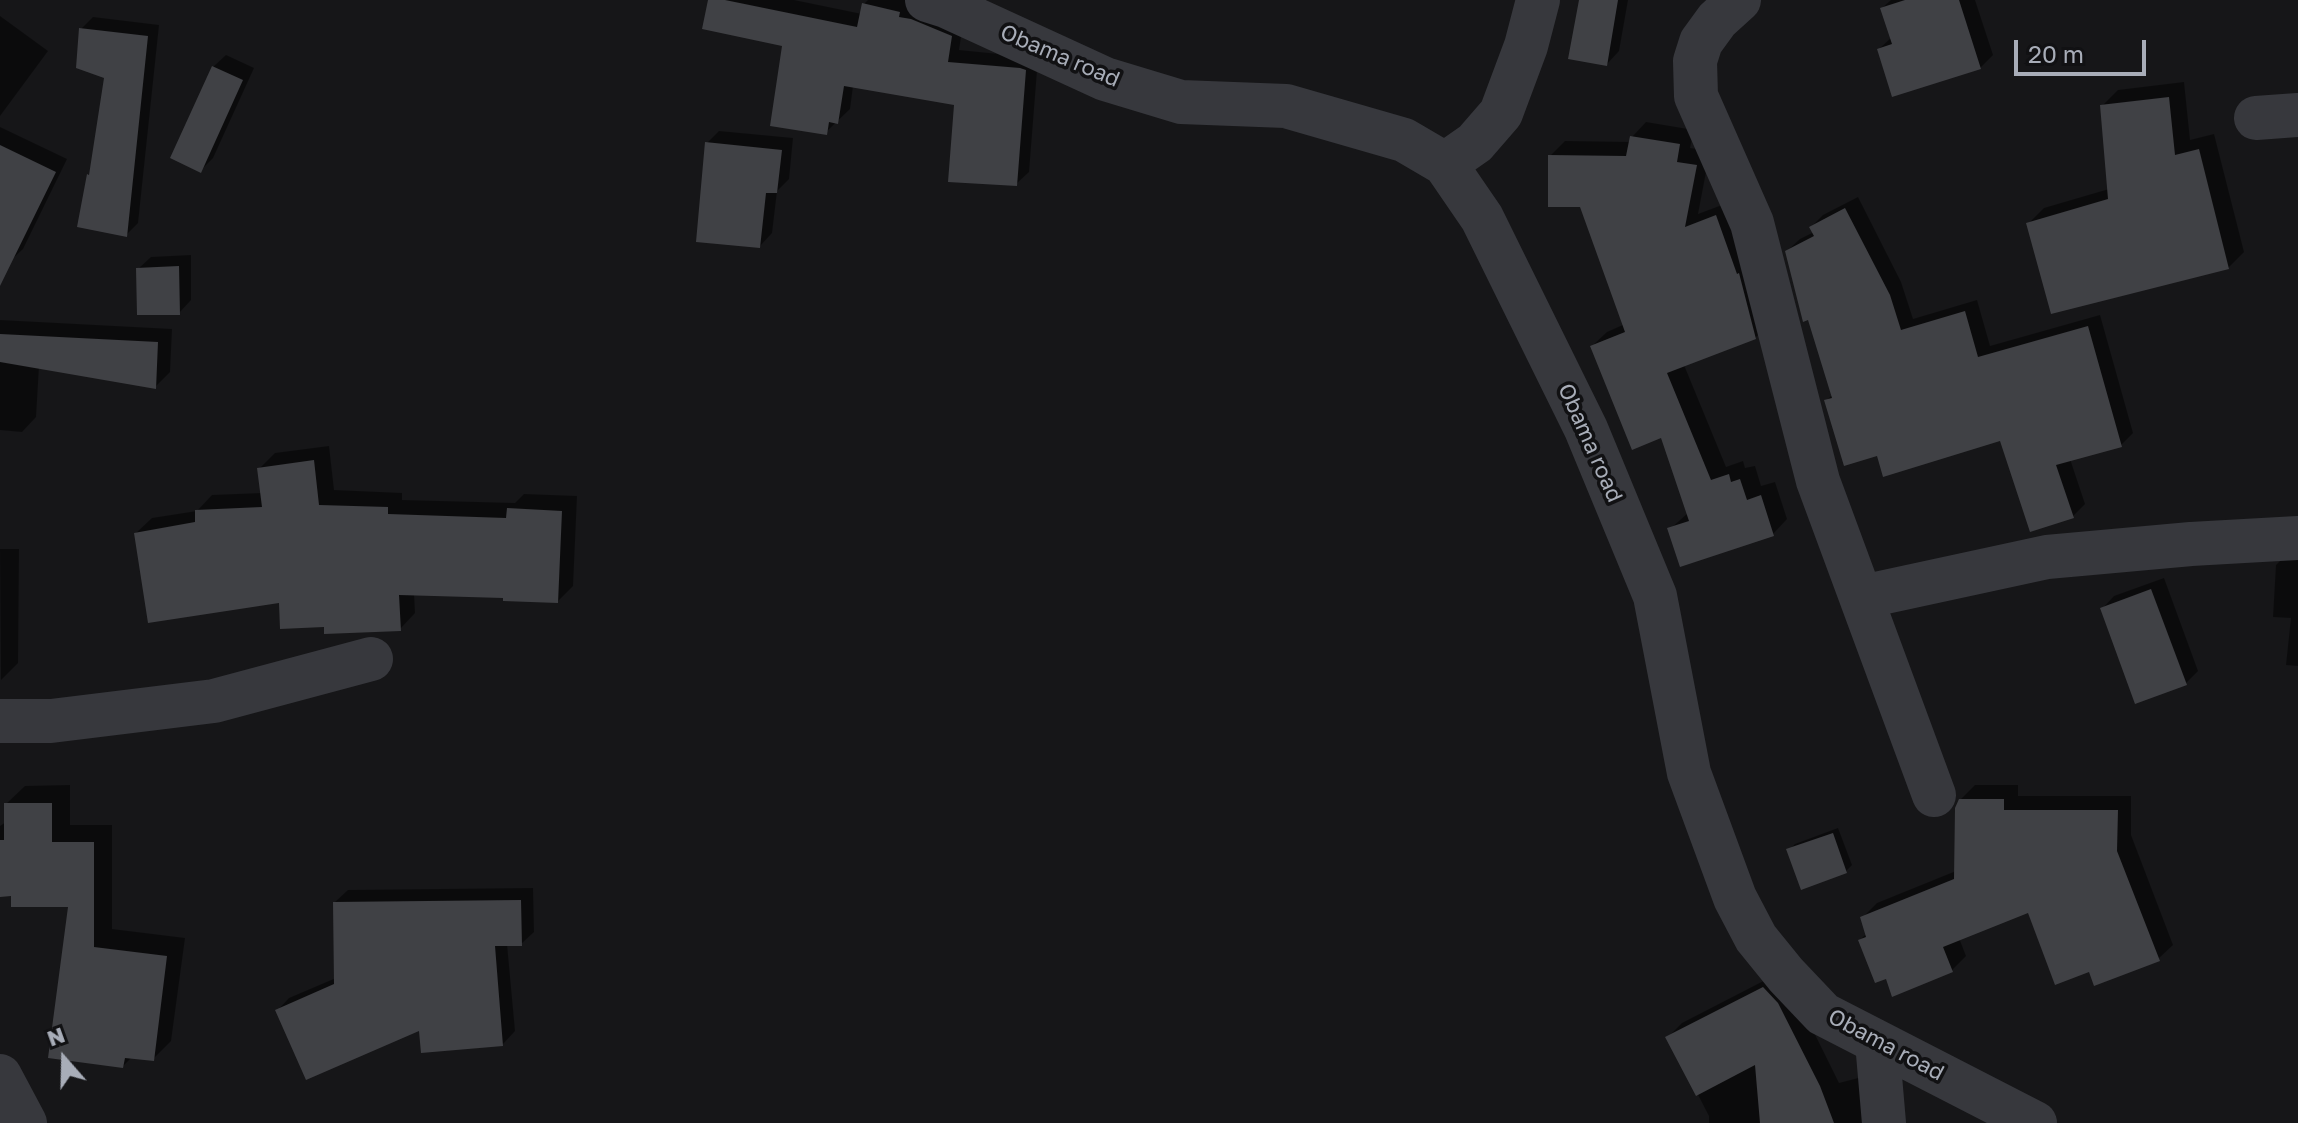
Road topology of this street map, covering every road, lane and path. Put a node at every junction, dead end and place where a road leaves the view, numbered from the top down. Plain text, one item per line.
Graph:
1 (927, 0) edge
2 (1538, 0) edge
3 (1739, 0) edge
4 (1445, 164) junction
5 (2298, 538) edge
6 (1862, 597) junction
7 (371, 659) dead end
8 (0, 721) edge
9 (1934, 795) dead end
10 (1877, 1042) junction
11 (0, 1076) edge
12 (25, 1123) edge
13 (1884, 1123) edge
14 (2035, 1123) edge

1 - 4 street, Obama road
2 - 4 street
3 - 6 street
4 - 10 street, Obama road
5 - 6 street
6 - 9 street
7 - 8 street
10 - 13 street
10 - 14 street, Obama road
11 - 12 street

